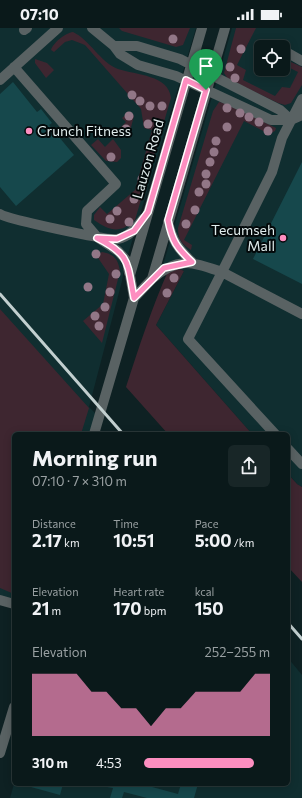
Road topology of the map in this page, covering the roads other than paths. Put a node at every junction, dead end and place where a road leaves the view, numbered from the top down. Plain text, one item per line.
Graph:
1 (58, 28) edge
2 (92, 28) edge
3 (202, 28) edge
4 (225, 28) edge
5 (100, 32) edge
6 (114, 46) junction
7 (290, 54) edge
8 (302, 61) edge
9 (191, 64) junction
10 (14, 67) junction
11 (211, 75) junction
12 (0, 80) edge
13 (186, 80) junction
14 (206, 90) junction
15 (302, 99) edge
16 (302, 115) edge
17 (291, 120) junction
18 (148, 212) junction
19 (0, 214) edge
20 (168, 220) junction
21 (97, 238) junction
22 (192, 262) junction
23 (222, 272) junction
24 (130, 275) junction
25 (152, 279) junction
26 (134, 298) junction
27 (302, 314) edge
28 (95, 432) edge
29 (272, 432) edge
30 (290, 451) edge
31 (302, 464) edge
32 (0, 600) edge
33 (12, 603) edge
34 (12, 714) edge
35 (0, 754) edge

1 - 10 street
2 - 5 street
3 - 9 street, Lauzon Road
4 - 11 street, Lauzon Road
5 - 6 street
6 - 9 street
6 - 13 street
7 - 8 street
9 - 11 street
9 - 13 street, Lauzon Road
10 - 12 street
10 - 21 street
11 - 14 street, Lauzon Road
11 - 17 street
13 - 14 street
13 - 18 street, Lauzon Road
14 - 17 street
14 - 20 street, Lauzon Road
15 - 17 street
16 - 17 street
17 - 23 street
18 - 21 street
18 - 24 street, Lauzon Road
19 - 21 street
20 - 22 street
20 - 25 street, Lauzon Road
21 - 24 street
22 - 23 street
22 - 25 street
23 - 27 street
23 - 29 street
24 - 26 street, Lauzon Road
25 - 26 street, Lauzon Road
26 - 28 street, Lauzon Road
30 - 31 street
32 - 33 street
34 - 35 street

